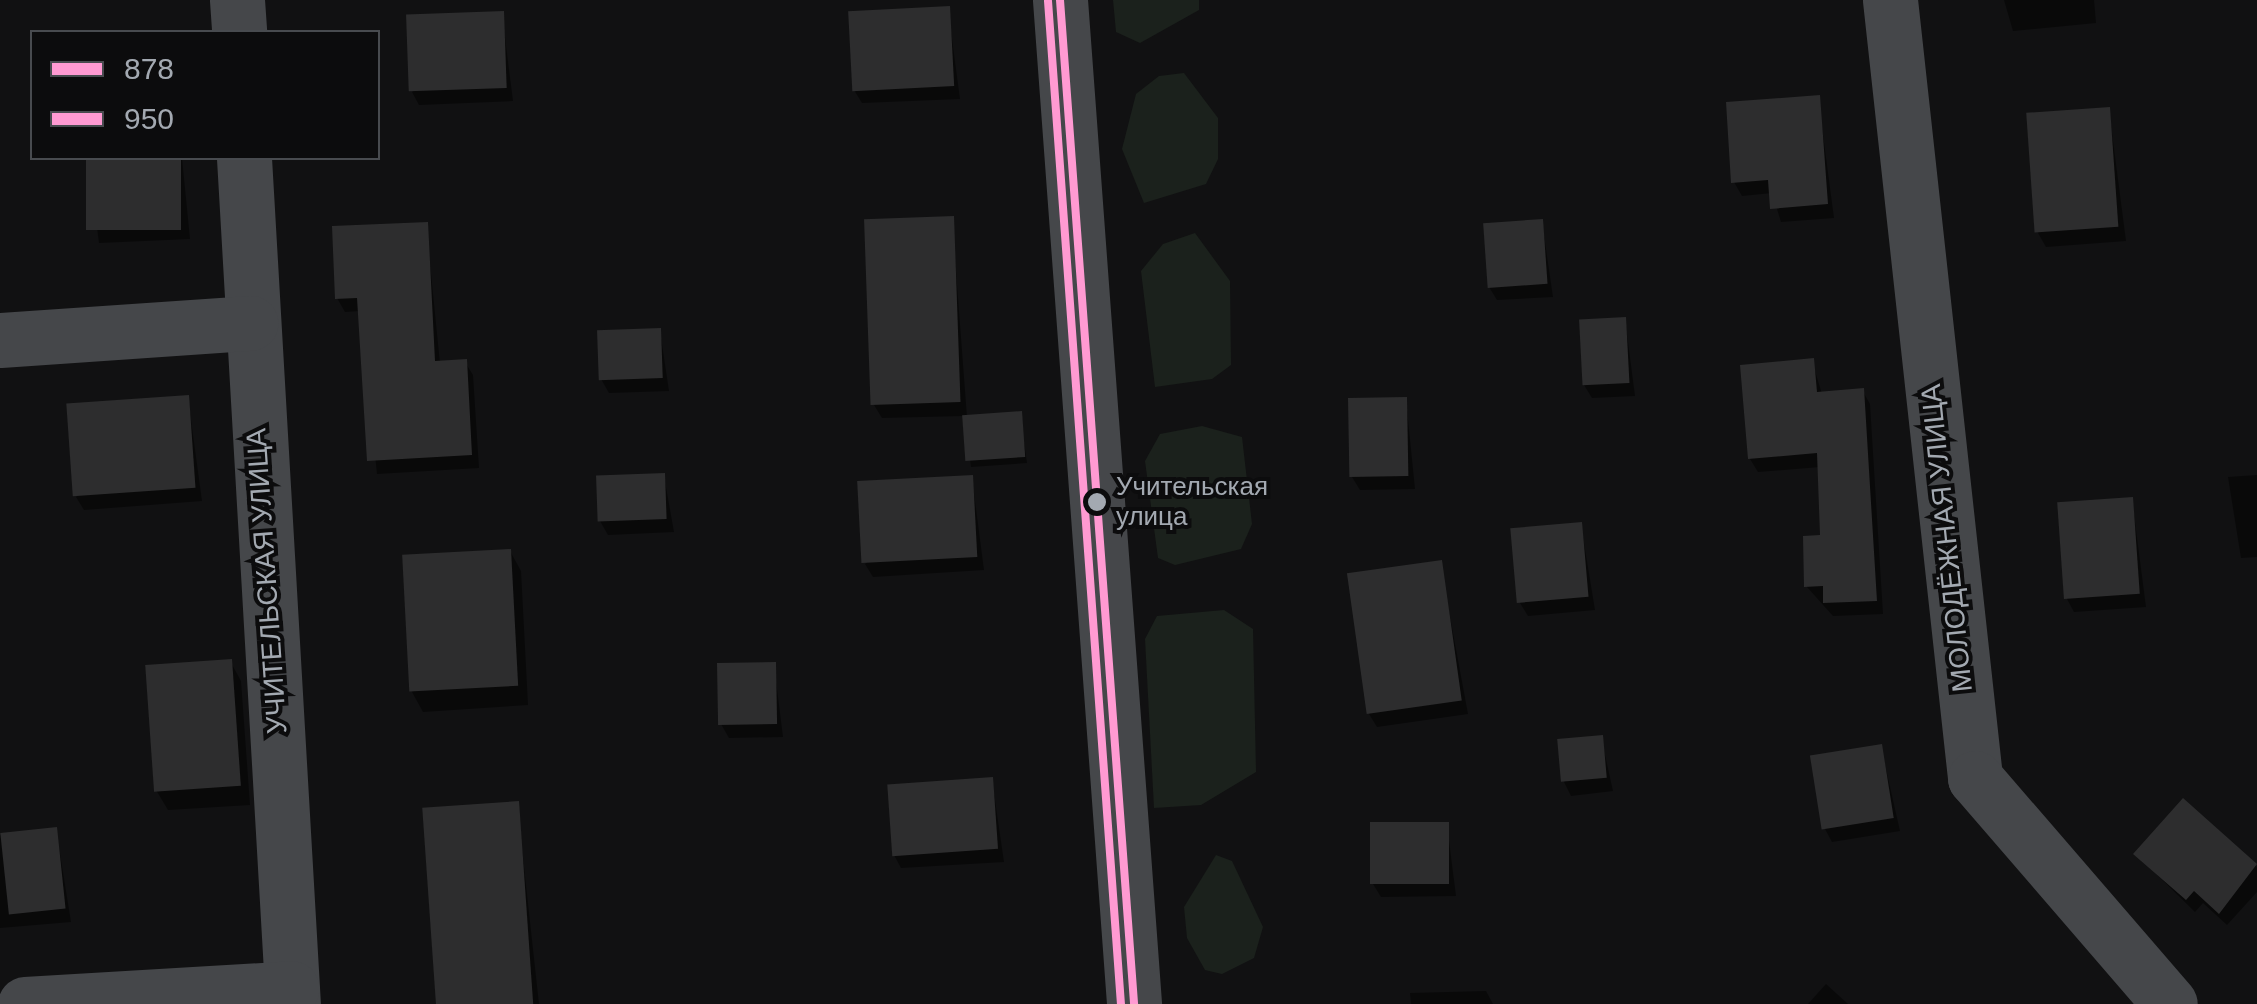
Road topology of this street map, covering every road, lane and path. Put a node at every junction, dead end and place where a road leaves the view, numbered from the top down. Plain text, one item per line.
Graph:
1 (237, 0) edge
2 (1060, 0) edge
3 (1890, 0) edge
4 (239, 30) edge
5 (244, 160) edge
6 (250, 323) junction
7 (0, 340) edge
8 (293, 996) edge
9 (25, 1004) edge
10 (1134, 1004) edge
11 (2170, 1004) edge

1 - 4 street
2 - 10 street
3 - 11 street, МОЛОДЁЖНАЯ УЛИЦА
5 - 6 street, УЧИТЕЛЬСКАЯ УЛИЦА
6 - 7 street
6 - 8 street, УЧИТЕЛЬСКАЯ УЛИЦА
8 - 9 street

